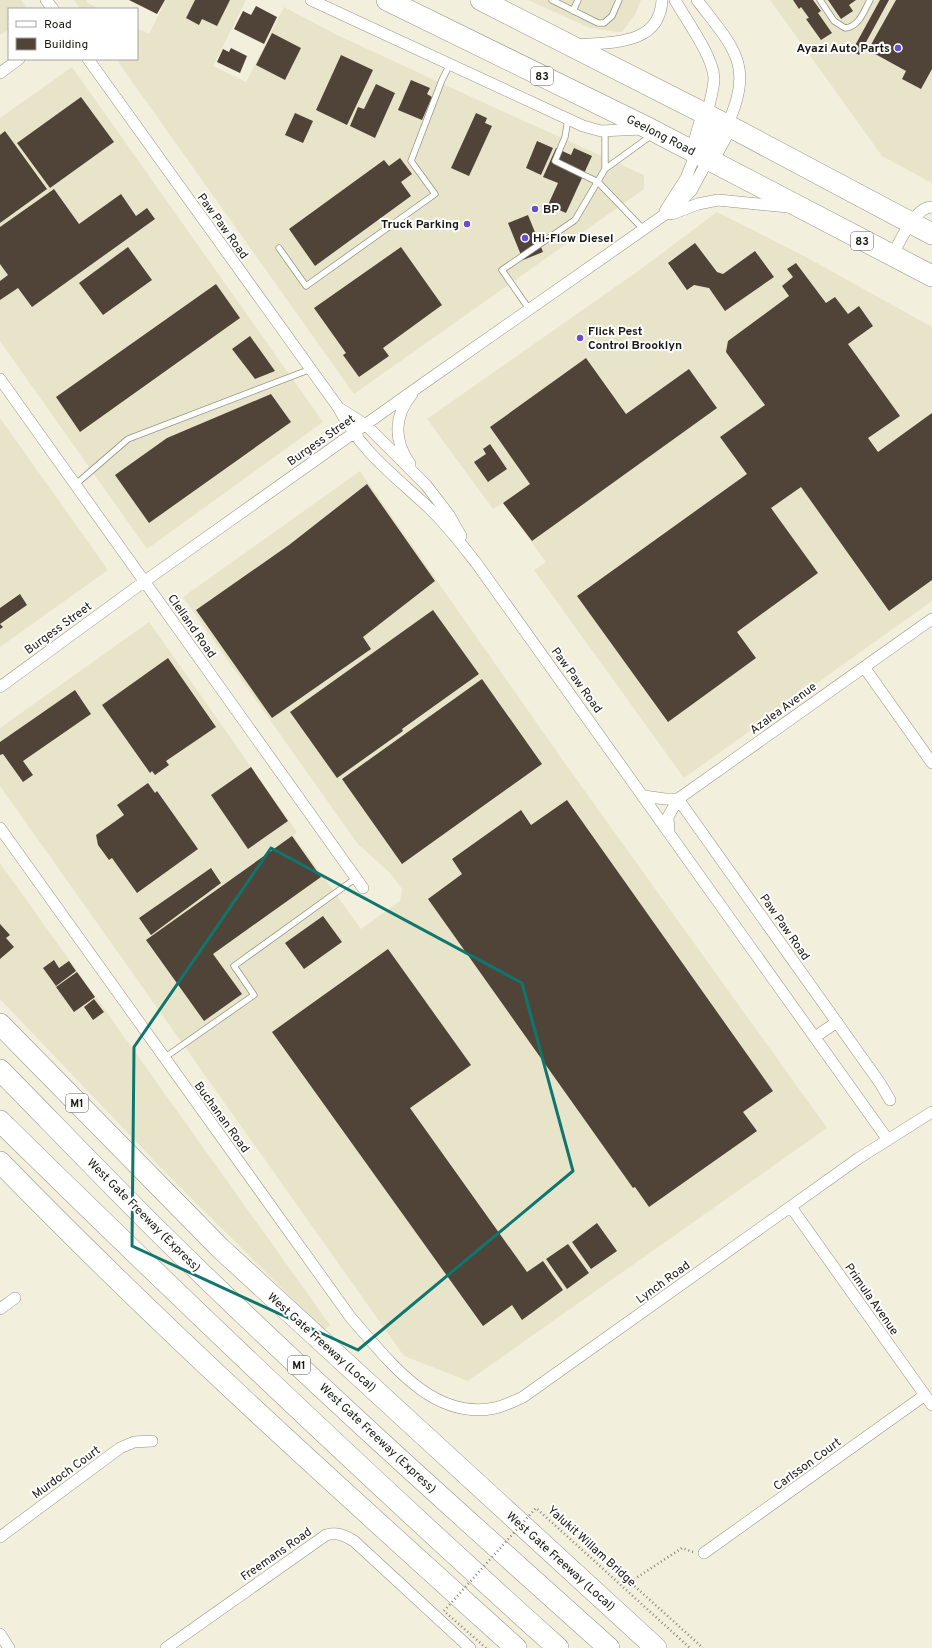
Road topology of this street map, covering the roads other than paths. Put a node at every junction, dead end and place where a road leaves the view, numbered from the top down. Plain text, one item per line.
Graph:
1 (311, 0) edge
2 (387, 0) edge
3 (481, 0) edge
4 (552, 0) edge
5 (578, 0) edge
6 (619, 0) edge
7 (662, 0) edge
8 (675, 0) edge
9 (697, 0) edge
10 (820, 0) edge
11 (870, 0) edge
12 (573, 11) junction
13 (572, 46) junction
14 (18, 60) edge
15 (89, 60) edge
16 (451, 64) junction
17 (0, 73) edge
18 (707, 115) junction
19 (568, 119) junction
20 (727, 125) junction
21 (605, 131) junction
22 (653, 131) junction
23 (702, 157) junction
24 (605, 169) junction
25 (598, 182) junction
26 (932, 207) edge
27 (802, 209) junction
28 (660, 218) junction
29 (910, 222) junction
30 (644, 230) junction
31 (932, 234) edge
32 (279, 248) dead end
33 (892, 256) junction
34 (932, 276) edge
35 (529, 309) junction
36 (311, 369) junction
37 (0, 379) edge
38 (424, 383) junction
39 (338, 407) junction
40 (366, 424) junction
41 (353, 434) junction
42 (76, 484) junction
43 (426, 485) junction
44 (477, 564) junction
45 (145, 581) junction
46 (932, 619) edge
47 (864, 666) junction
48 (0, 687) edge
49 (932, 763) edge
50 (644, 796) junction
51 (678, 799) junction
52 (0, 828) edge
53 (669, 832) junction
54 (356, 878) junction
55 (363, 888) dead end
56 (0, 1011) edge
57 (837, 1022) junction
58 (0, 1024) edge
59 (815, 1037) junction
60 (164, 1059) junction
61 (0, 1070) edge
62 (890, 1100) dead end
63 (932, 1112) edge
64 (0, 1120) edge
65 (888, 1140) junction
66 (0, 1162) edge
67 (154, 1182) junction
68 (791, 1207) junction
69 (15, 1298) dead end
70 (0, 1309) edge
71 (925, 1395) junction
72 (442, 1403) joint
73 (932, 1405) edge
74 (152, 1441) dead end
75 (0, 1537) edge
76 (704, 1553) road end
77 (0, 1634) edge
78 (9, 1648) edge
79 (166, 1648) edge
80 (470, 1648) edge
81 (516, 1648) edge
82 (558, 1648) edge
83 (609, 1648) edge
84 (656, 1648) edge

1 - 16 street
2 - 22 highway, Geelong Road / 83
3 - 13 highway
4 - 12 lane
5 - 12 lane
6 - 12 lane
7 - 13 street
8 - 18 street
9 - 20 street
10 - 11 lane
13 - 18 highway
14 - 17 street
15 - 36 street, Paw Paw Road
16 - 19 street
16 - 32 lane
18 - 20 highway
18 - 23 highway
19 - 21 street
19 - 25 lane
20 - 23 highway
20 - 29 highway
21 - 22 street
21 - 24 lane
22 - 23 highway, Geelong Road / 83
22 - 24 lane
23 - 27 highway, Geelong Road / 83
23 - 28 street, Burgess Street
24 - 25 lane
25 - 30 lane
25 - 35 lane
26 - 29 street
27 - 28 street
27 - 33 highway, Geelong Road / 83
28 - 30 street, Burgess Street
29 - 31 highway
29 - 33 street
30 - 35 street, Burgess Street
33 - 34 highway, Geelong Road / 83
35 - 38 street, Burgess Street
36 - 39 street, Paw Paw Road
36 - 42 lane
37 - 42 street, Clelland Road
38 - 40 street, Burgess Street
38 - 43 street
39 - 40 street, Paw Paw Road
39 - 41 street, Paw Paw Road
40 - 41 street, Burgess Street
40 - 43 street, Paw Paw Road
41 - 44 street, Paw Paw Road
41 - 45 street, Burgess Street
42 - 45 street, Clelland Road
43 - 44 street, Paw Paw Road
44 - 50 street, Paw Paw Road
45 - 48 street, Burgess Street
45 - 54 street, Clelland Road
46 - 47 street, Azalea Avenue
47 - 49 street
47 - 51 street, Azalea Avenue
50 - 51 street
50 - 53 street, Paw Paw Road
51 - 53 street
51 - 57 street, Paw Paw Road
52 - 60 street, Buchanan Road
53 - 59 street, Paw Paw Road
54 - 55 street, Clelland Road
54 - 60 lane
56 - 67 highway
57 - 59 street
57 - 62 street, Paw Paw Road
58 - 67 highway, West Gate Freeway (Local) / M1
59 - 65 street, Paw Paw Road
60 - 72 street, Buchanan Road
61 - 83 highway, West Gate Freeway (Express) / M1
63 - 65 street, Lynch Road
64 - 82 highway, M1
65 - 68 street, Lynch Road
66 - 81 highway
67 - 84 highway, West Gate Freeway (Local) / M1
68 - 71 street, Primula Avenue
68 - 72 street, Lynch Road
69 - 70 street
71 - 73 street, Primula Avenue
71 - 76 street, Carlsson Court
74 - 75 street, Murdoch Court
77 - 78 street
79 - 80 street, Freemans Road

